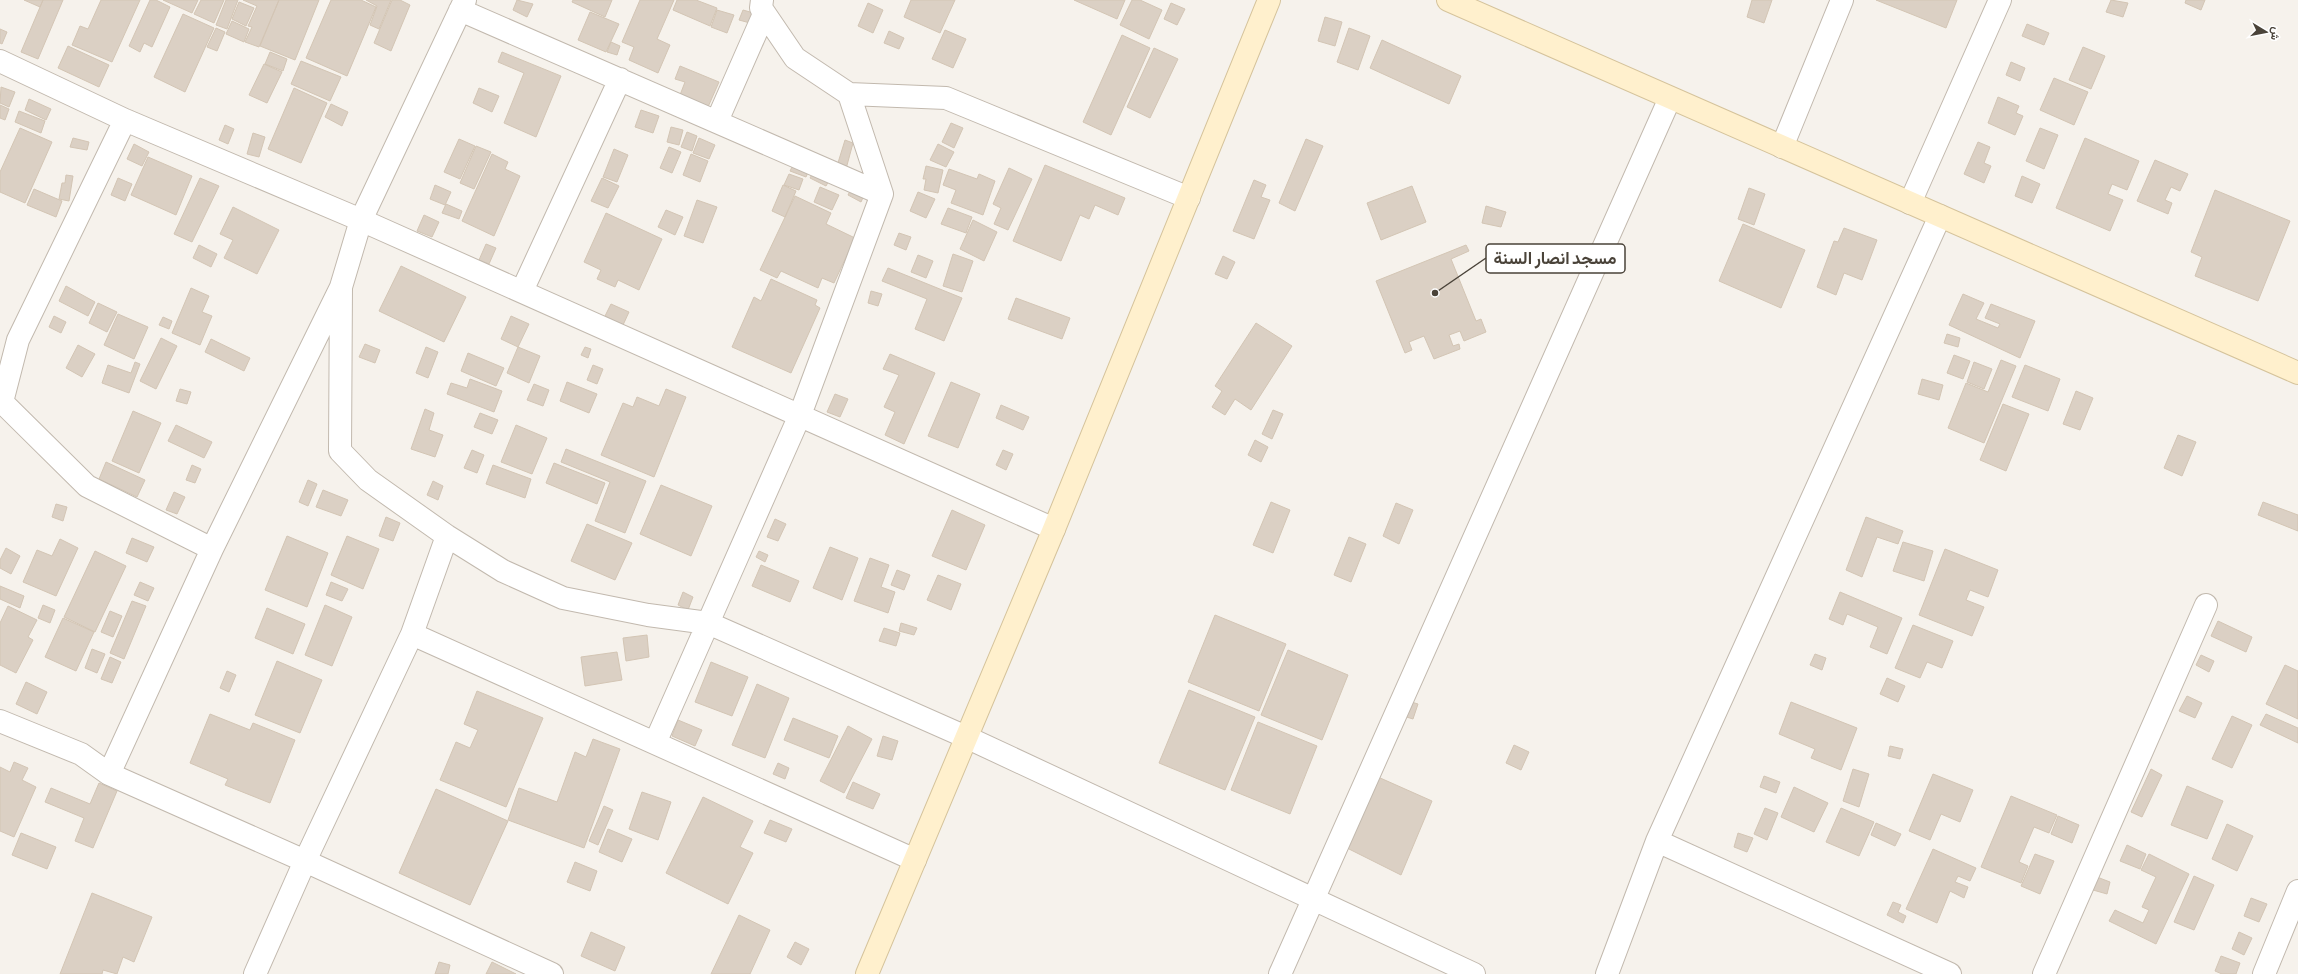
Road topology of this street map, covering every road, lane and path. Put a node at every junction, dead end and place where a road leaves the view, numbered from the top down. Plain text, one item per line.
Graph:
1 (1269, 0) edge
2 (1448, 0) edge
3 (1842, 0) edge
4 (2000, 0) edge
5 (463, 5) edge
6 (763, 7) edge
7 (0, 61) edge
8 (620, 79) junction
9 (849, 94) junction
10 (1670, 98) junction
11 (125, 120) junction
12 (717, 121) junction
13 (1782, 147) junction
14 (882, 194) junction
15 (1189, 198) junction
16 (1910, 203) junction
17 (1940, 216) junction
18 (361, 220) junction
19 (341, 287) junction
20 (522, 291) junction
21 (2298, 373) edge
22 (1, 401) edge
23 (800, 415) junction
24 (1054, 529) junction
25 (447, 536) junction
26 (212, 549) junction
27 (2206, 605) dead end
28 (708, 623) junction
29 (412, 634) junction
30 (0, 721) edge
31 (966, 737) junction
32 (655, 743) junction
33 (109, 774) junction
34 (1657, 841) junction
35 (914, 860) junction
36 (305, 861) junction
37 (2298, 891) edge
38 (1313, 899) junction
39 (255, 974) edge
40 (552, 974) edge
41 (867, 974) edge
42 (1280, 974) edge
43 (1474, 974) edge
44 (1607, 974) edge
45 (1950, 974) edge
46 (2044, 974) edge
47 (2264, 974) edge

1 - 15 street
2 - 10 street
3 - 13 street
4 - 16 street
5 - 8 street
5 - 18 street
6 - 9 street
6 - 12 street
7 - 11 street
8 - 12 street
8 - 20 street
9 - 14 street
9 - 15 street
10 - 13 street
10 - 38 street
11 - 18 street
11 - 22 street
12 - 14 street
13 - 16 street
14 - 23 street
15 - 24 street
16 - 17 street
17 - 21 street
17 - 34 street
18 - 19 street
18 - 20 street
19 - 25 street
19 - 26 street
20 - 23 street
22 - 26 street
23 - 24 street
23 - 28 street
24 - 31 street
25 - 28 street
25 - 29 street
26 - 33 street
27 - 46 street
28 - 31 street
28 - 32 street
29 - 32 street
29 - 36 street
30 - 33 street
31 - 35 street
31 - 38 street
32 - 35 street
33 - 36 street
34 - 44 street
34 - 45 street
35 - 41 street
36 - 39 street
36 - 40 street
37 - 47 street
38 - 42 street
38 - 43 street

